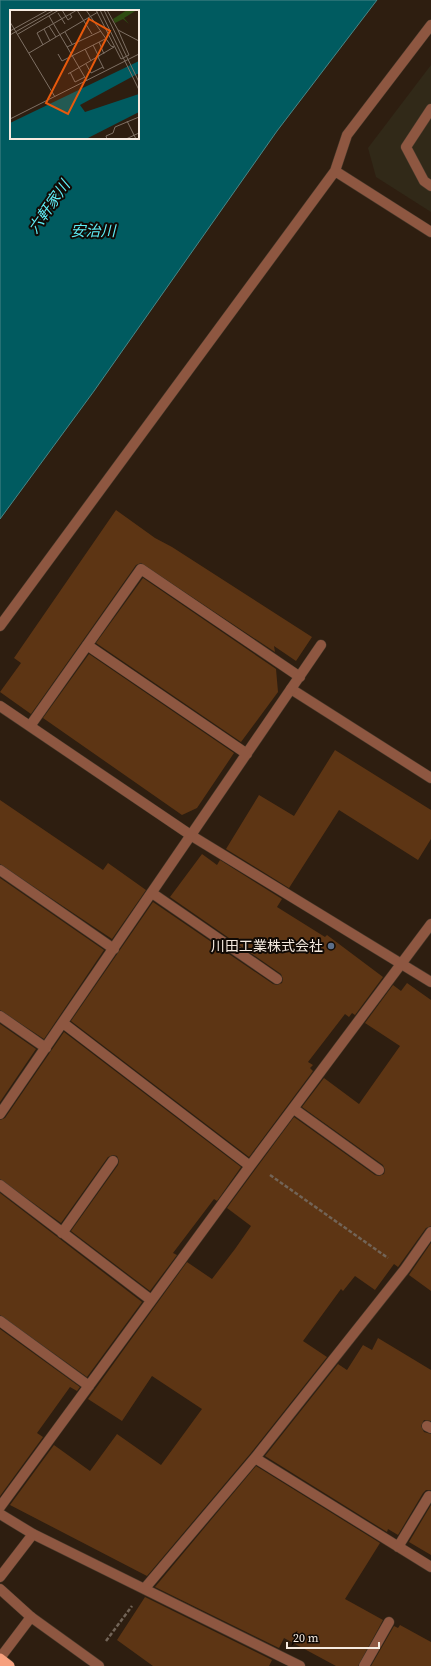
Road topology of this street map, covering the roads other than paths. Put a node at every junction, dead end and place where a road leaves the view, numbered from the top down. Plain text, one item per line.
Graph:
1 (431, 25) edge
2 (431, 109) edge
3 (335, 171) junction
4 (431, 186) edge
5 (431, 232) edge
6 (0, 626) edge
7 (87, 645) junction
8 (321, 645) dead end
9 (300, 677) junction
10 (291, 688) junction
11 (0, 706) edge
12 (30, 726) junction
13 (247, 754) junction
14 (431, 778) edge
15 (192, 836) junction
16 (0, 870) edge
17 (152, 893) junction
18 (431, 924) edge
19 (114, 949) junction
20 (402, 963) junction
21 (277, 979) dead end
22 (431, 982) edge
23 (0, 1016) edge
24 (63, 1023) junction
25 (46, 1048) junction
26 (294, 1108) junction
27 (0, 1114) edge
28 (113, 1161) dead end
29 (251, 1164) junction
30 (379, 1170) dead end
31 (0, 1185) edge
32 (431, 1232) edge
33 (62, 1233) junction
34 (151, 1300) junction
35 (0, 1321) edge
36 (89, 1386) junction
37 (255, 1458) junction
38 (429, 1496) dead end
39 (0, 1507) edge
40 (0, 1514) edge
41 (33, 1534) junction
42 (398, 1547) junction
43 (431, 1567) edge
44 (0, 1577) edge
45 (145, 1588) junction
46 (0, 1589) edge
47 (31, 1617) junction
48 (389, 1622) dead end
49 (0, 1658) edge
50 (9, 1666) edge
51 (99, 1666) edge
52 (300, 1666) edge
53 (364, 1666) edge

1 - 3 street
2 - 4 street
3 - 5 street
3 - 6 street
7 - 9 street
7 - 12 street
7 - 13 street
8 - 9 street
9 - 10 street
10 - 13 street
10 - 14 street
11 - 12 street
12 - 15 street
13 - 15 street
15 - 17 street
15 - 20 street
16 - 19 street
17 - 19 street
17 - 21 street
18 - 20 street
19 - 24 street
20 - 22 street
20 - 26 street
23 - 25 street
24 - 25 street
24 - 29 street
25 - 27 street
26 - 29 street
26 - 30 street
28 - 33 street
29 - 34 street
31 - 33 street
32 - 37 street
33 - 34 street
34 - 36 street
35 - 36 street
36 - 39 street
37 - 42 street
37 - 45 street
38 - 42 street
40 - 41 street
41 - 44 street
41 - 45 street
42 - 43 street
45 - 52 street
46 - 47 street
47 - 49 street
47 - 51 street
48 - 53 street
49 - 50 highway

